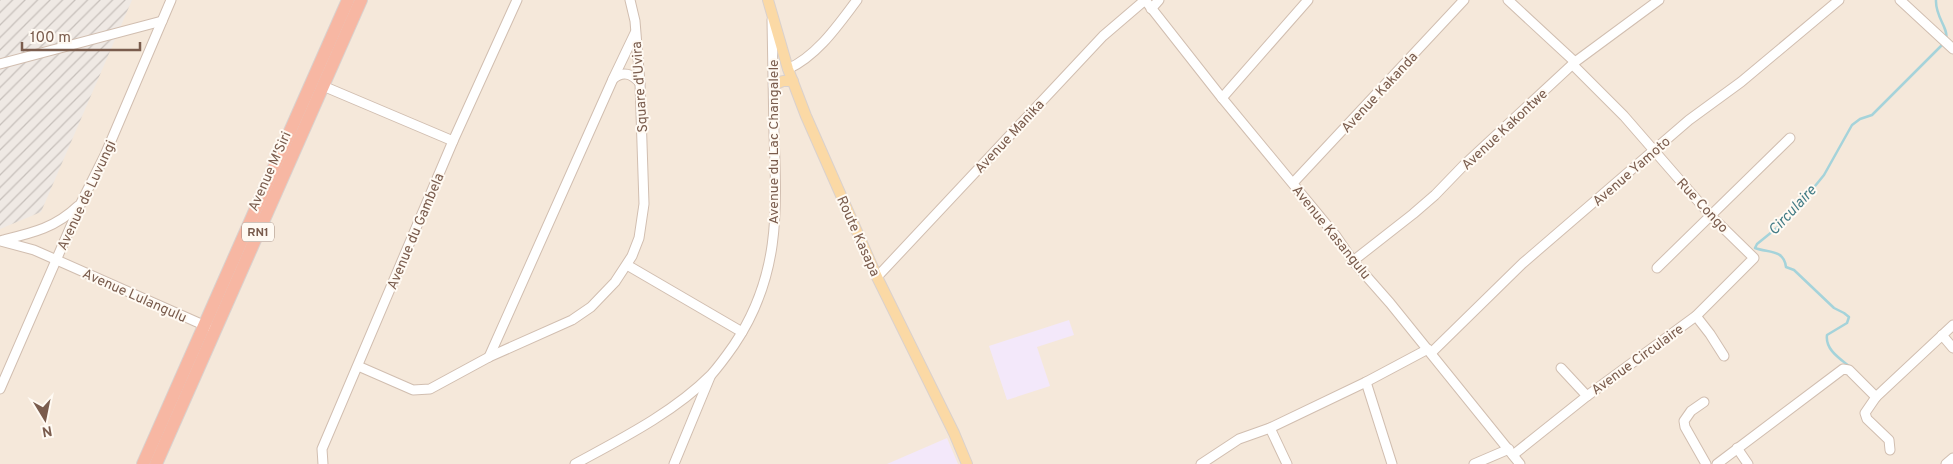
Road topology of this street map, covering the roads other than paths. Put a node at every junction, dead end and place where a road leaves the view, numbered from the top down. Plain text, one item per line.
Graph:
1 (171, 0) edge
2 (348, 0) edge
3 (362, 0) edge
4 (518, 0) edge
5 (630, 0) edge
6 (770, 0) edge
7 (858, 0) edge
8 (1145, 0) edge
9 (1159, 0) edge
10 (1308, 0) edge
11 (1464, 0) edge
12 (1508, 0) edge
13 (1659, 0) edge
14 (1840, 0) edge
15 (1900, 0) edge
16 (1151, 9) junction
17 (772, 11) junction
18 (162, 21) junction
19 (635, 32) junction
20 (1953, 48) edge
21 (1574, 63) junction
22 (0, 64) edge
23 (788, 69) junction
24 (613, 79) junction
25 (793, 81) junction
26 (640, 83) junction
27 (774, 85) junction
28 (323, 86) junction
29 (1222, 98) junction
30 (1790, 138) dead end
31 (453, 141) junction
32 (1653, 151) junction
33 (1293, 183) junction
34 (81, 203) junction
35 (1711, 216) junction
36 (0, 241) edge
37 (1754, 258) joint
38 (56, 259) junction
39 (1353, 261) junction
40 (627, 265) junction
41 (1657, 268) dead end
42 (877, 277) junction
43 (1696, 316) junction
44 (1953, 325) edge
45 (210, 328) junction
46 (742, 332) junction
47 (1942, 335) junction
48 (1953, 348) edge
49 (1430, 351) junction
50 (1724, 356) dead end
51 (489, 357) junction
52 (358, 366) junction
53 (1561, 368) dead end
54 (711, 375) junction
55 (1366, 382) junction
56 (0, 389) edge
57 (1587, 396) junction
58 (1876, 397) junction
59 (1704, 402) dead end
60 (1270, 428) junction
61 (1737, 448) junction
62 (1890, 450) dead end
63 (1511, 452) junction
64 (1953, 458) edge
65 (1498, 460) edge
66 (144, 464) edge
67 (156, 464) edge
68 (323, 464) edge
69 (575, 464) edge
70 (674, 464) edge
71 (967, 464) edge
72 (1201, 464) edge
73 (1287, 464) edge
74 (1392, 464) edge
75 (1474, 464) edge
76 (1520, 464) edge
77 (1706, 464) edge
78 (1717, 464) edge
79 (1748, 464) edge
80 (1946, 464) edge

1 - 18 street, Avenue de Luvungi
2 - 45 highway, Avenue M'Siri / RN1
3 - 28 highway, Avenue M'Siri / RN1
4 - 31 street, Avenue du Gambela
5 - 19 street
6 - 17 main road, Route Kasapa
7 - 23 street
8 - 16 street, Avenue Kasangulu
8 - 42 street, Avenue Manika
9 - 16 street
10 - 29 street
11 - 33 street, Avenue Kakanda
12 - 21 street
13 - 21 street, Avenue Kakontwe
14 - 32 street, Avenue Yamoto
15 - 20 street
16 - 29 street, Avenue Kasangulu
17 - 23 main road, Route Kasapa
17 - 27 street, Avenue du Lac Changalele
18 - 22 street
18 - 34 street, Avenue de Luvungi
19 - 24 street, Square d'Uvira
19 - 26 street, Square d'Uvira
21 - 32 street, Rue Congo
21 - 39 street, Avenue Kakontwe
23 - 25 main road, Route Kasapa
24 - 26 street
24 - 51 street, Square d'Uvira
25 - 27 main road
25 - 42 main road, Route Kasapa
26 - 40 street, Square d'Uvira
27 - 46 street, Avenue du Lac Changalele
28 - 31 street
28 - 45 highway, Avenue M'Siri / RN1
29 - 33 street, Avenue Kasangulu
30 - 35 street
31 - 52 street, Avenue du Gambela
32 - 35 street, Rue Congo
32 - 49 street, Avenue Yamoto
33 - 39 street, Avenue Kasangulu
34 - 36 street
34 - 38 street, Avenue de Luvungi
35 - 37 street, Rue Congo
35 - 41 street
36 - 38 street, Avenue Lulangulu
37 - 43 street, Avenue Circulaire
38 - 45 street, Avenue Lulangulu
38 - 56 street, Avenue de Luvungi
39 - 49 street, Avenue Kasangulu
40 - 46 street
40 - 51 street, Square d'Uvira
42 - 71 main road, Route Kasapa
43 - 50 street
43 - 57 street, Avenue Circulaire
44 - 47 street
45 - 66 highway, Avenue M'Siri / RN1
45 - 67 highway, Avenue M'Siri / RN1
46 - 54 street, Avenue du Lac Changalele
47 - 48 street
47 - 58 street
49 - 55 street, Avenue Yamoto
49 - 63 street, Avenue Kasangulu
51 - 52 street
52 - 68 street, Avenue du Gambela
53 - 57 street
54 - 69 street, Avenue du Lac Changalele
54 - 70 street
55 - 60 street, Avenue Yamoto
55 - 74 street
57 - 63 street, Avenue Circulaire
58 - 61 street
58 - 62 street
59 - 77 street
60 - 72 street, Avenue Yamoto
60 - 73 street
61 - 78 street
61 - 79 street
63 - 65 street, Avenue Circulaire
63 - 76 street, Avenue Kasangulu
64 - 80 street
65 - 75 street, Avenue Circulaire

